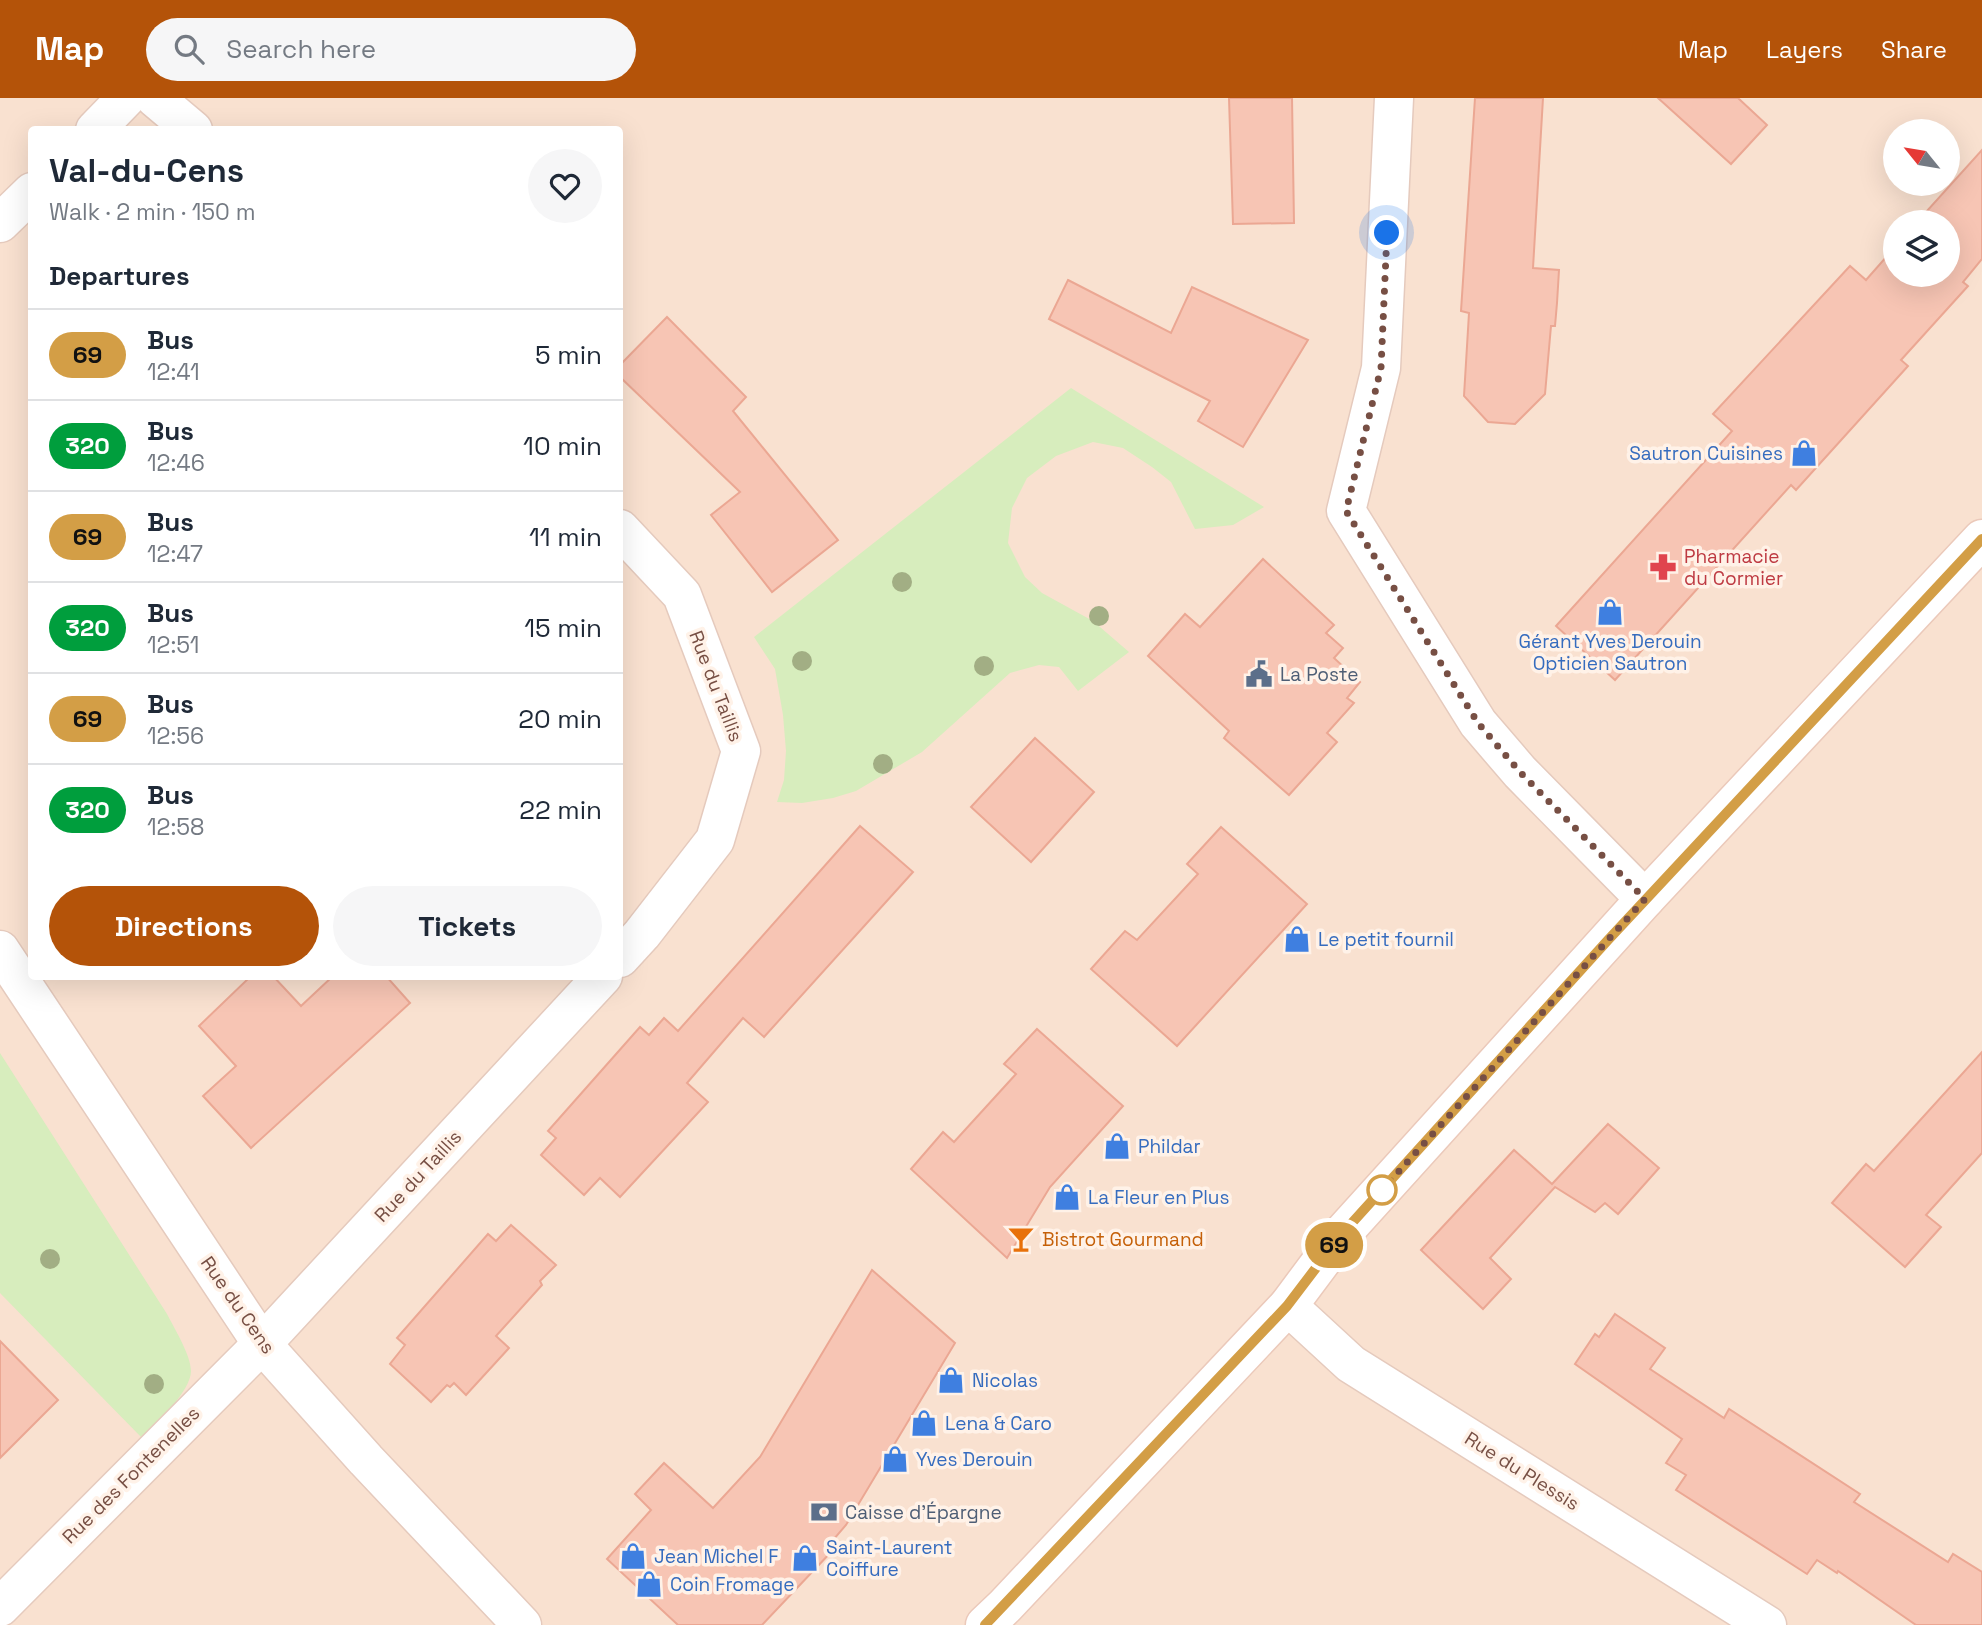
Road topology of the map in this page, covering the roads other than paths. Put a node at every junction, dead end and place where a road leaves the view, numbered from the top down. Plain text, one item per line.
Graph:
1 (126, 98) edge
2 (155, 98) edge
3 (1394, 98) edge
4 (98, 126) edge
5 (188, 126) edge
6 (28, 196) edge
7 (0, 223) edge
8 (623, 531) edge
9 (1982, 539) edge
10 (1645, 899) junction
11 (2, 955) edge
12 (623, 955) edge
13 (599, 980) edge
14 (1287, 1306) junction
15 (262, 1345) junction
16 (0, 1607) edge
17 (522, 1625) edge
18 (985, 1625) edge
19 (1766, 1625) edge

1 - 4 street
2 - 5 street
3 - 10 street
6 - 7 street
8 - 12 street, Rue du Taillis
9 - 10 street
10 - 14 street
11 - 15 street, Rue du Cens
13 - 15 street, Rue du Taillis
14 - 18 street
14 - 19 street, Rue du Plessis
15 - 16 street, Rue des Fontenelles
15 - 17 street, Rue du Cens

